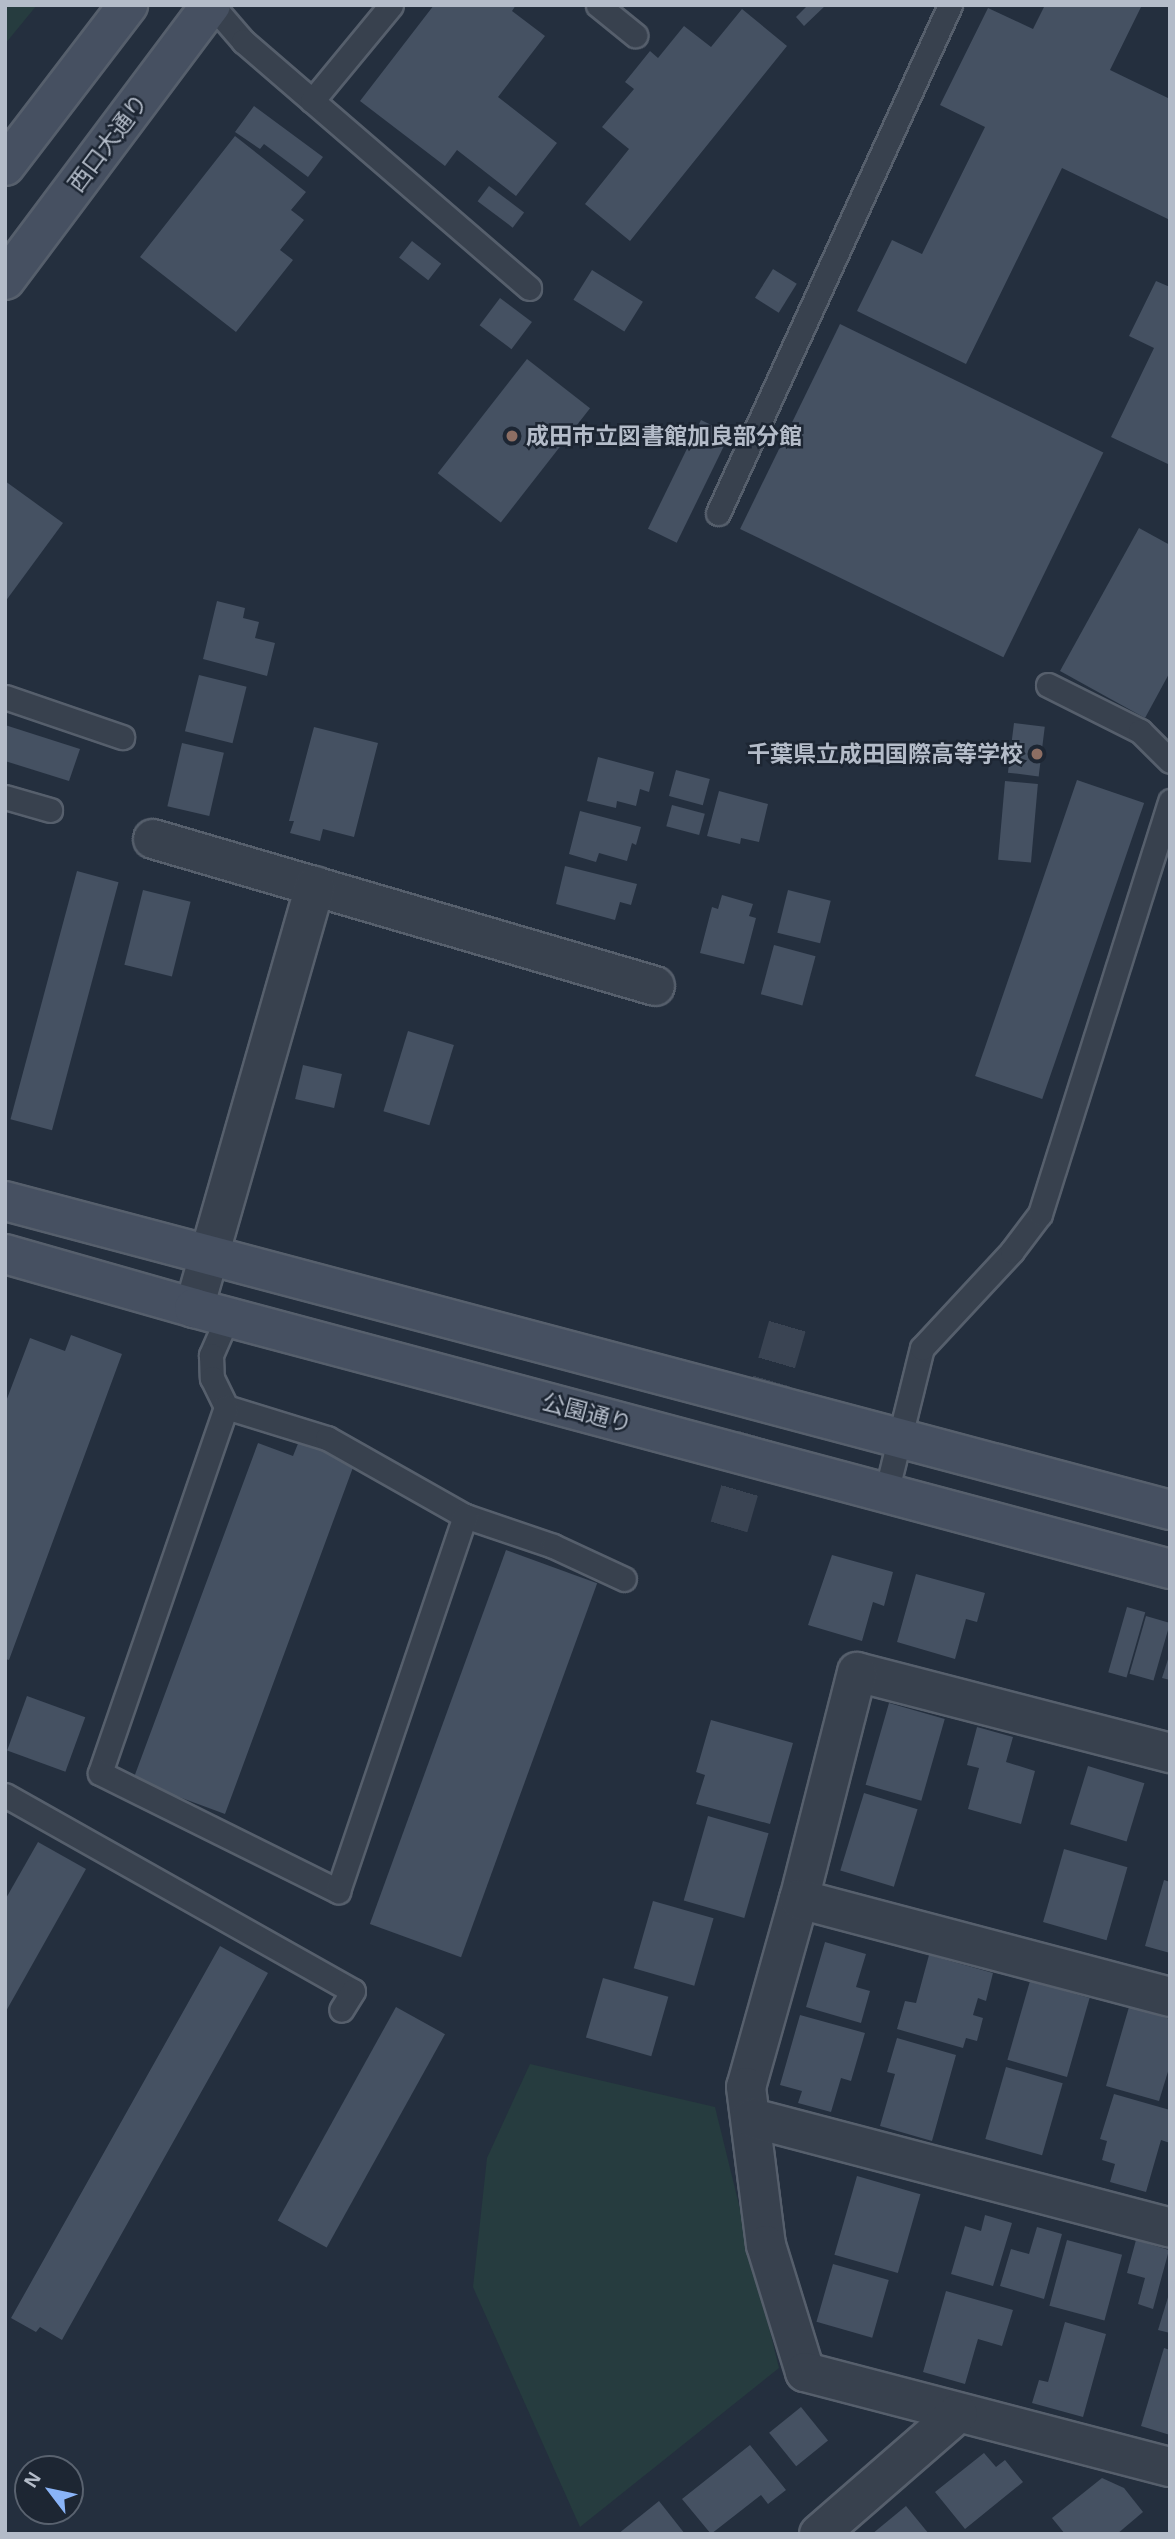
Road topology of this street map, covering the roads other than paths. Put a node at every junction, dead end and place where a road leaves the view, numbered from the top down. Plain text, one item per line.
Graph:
1 (128, 5) edge
2 (211, 5) edge
3 (391, 5) edge
4 (598, 5) edge
5 (950, 5) edge
6 (635, 35) dead end
7 (312, 101) junction
8 (5, 166) edge
9 (5, 280) edge
10 (529, 288) dead end
11 (718, 513) dead end
12 (1048, 685) dead end
13 (5, 697) edge
14 (122, 737) dead end
15 (1170, 761) edge
16 (5, 797) edge
17 (1170, 801) edge
18 (50, 810) dead end
19 (152, 839) dead end
20 (315, 886) junction
21 (655, 986) dead end
22 (5, 1201) edge
23 (5, 1254) edge
24 (209, 1256) junction
25 (211, 1312) junction
26 (226, 1407) junction
27 (899, 1441) junction
28 (886, 1493) junction
29 (1170, 1510) edge
30 (465, 1516) junction
31 (1170, 1569) edge
32 (624, 1579) dead end
33 (1170, 1753) edge
34 (5, 1795) edge
35 (799, 1899) junction
36 (1170, 1997) edge
37 (341, 2010) dead end
38 (752, 2118) junction
39 (1170, 2228) edge
40 (958, 2413) junction
41 (1170, 2467) edge
42 (819, 2534) edge

1 - 8 street
2 - 7 lane
2 - 9 street, 西口大通り
3 - 7 lane
4 - 6 lane
5 - 11 lane
7 - 10 lane
12 - 15 lane
13 - 14 lane
16 - 18 lane
17 - 27 lane
19 - 20 street
20 - 21 street
20 - 24 street
22 - 24 street
23 - 25 street, 公園通り
24 - 25 street
24 - 27 street
25 - 26 lane
25 - 28 street, 公園通り
26 - 30 lane
26 - 30 lane
27 - 28 lane
27 - 29 street
28 - 31 street, 公園通り
30 - 32 lane
33 - 35 street
34 - 37 lane
35 - 36 street
35 - 38 street
38 - 39 street
38 - 40 street
40 - 41 street
40 - 42 street

